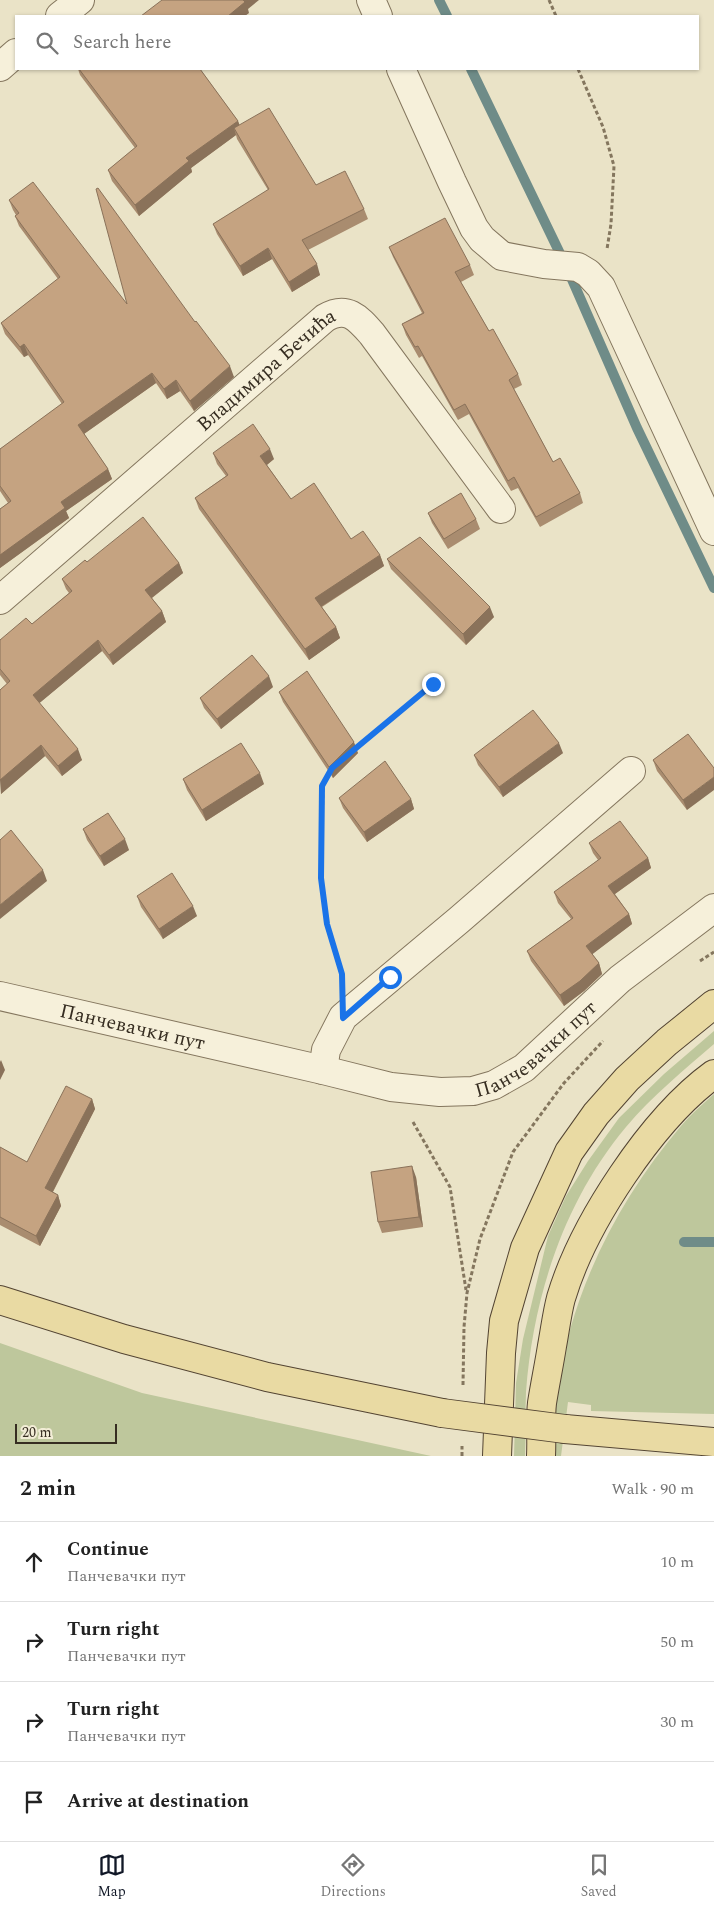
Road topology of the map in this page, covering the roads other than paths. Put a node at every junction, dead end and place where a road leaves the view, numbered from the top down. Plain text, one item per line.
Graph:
1 (80, 0) edge
2 (371, 0) edge
3 (61, 15) edge
4 (378, 15) edge
5 (15, 54) edge
6 (0, 67) edge
7 (401, 70) edge
8 (501, 509) dead end
9 (714, 531) edge
10 (0, 600) edge
11 (631, 771) dead end
12 (714, 908) edge
13 (0, 996) edge
14 (714, 1004) edge
15 (323, 1070) junction
16 (714, 1074) edge
17 (0, 1300) edge
18 (714, 1442) edge
19 (497, 1456) edge
20 (541, 1456) edge

1 - 3 street
2 - 4 street
5 - 6 street
7 - 9 street
8 - 10 street, Владимира Бечића
11 - 15 street
12 - 15 street, Панчевачки пут
13 - 15 street, Панчевачки пут
14 - 19 main road
16 - 20 main road
17 - 18 main road, bridge

